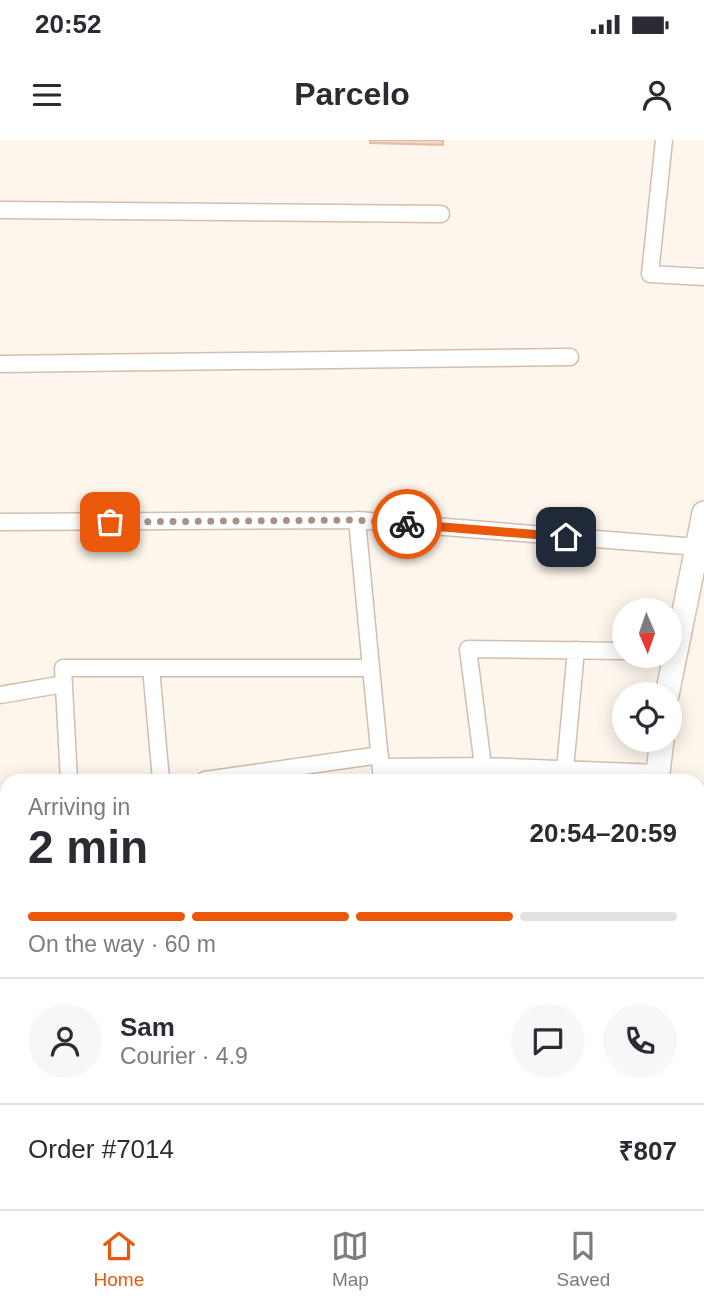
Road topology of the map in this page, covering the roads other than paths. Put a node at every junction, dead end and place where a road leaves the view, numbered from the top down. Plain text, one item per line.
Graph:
1 (664, 140) edge
2 (0, 210) edge
3 (441, 214) dead end
4 (704, 276) edge
5 (570, 357) dead end
6 (0, 364) edge
7 (704, 513) edge
8 (357, 520) junction
9 (0, 522) edge
10 (697, 547) junction
11 (682, 613) edge
12 (576, 650) junction
13 (612, 651) edge
14 (151, 668) junction
15 (371, 668) junction
16 (64, 684) junction
17 (0, 695) edge
18 (660, 752) edge
19 (483, 766) junction
20 (381, 767) edge
21 (565, 769) junction
22 (69, 774) edge
23 (160, 774) edge
24 (286, 774) edge
25 (526, 774) edge
26 (622, 774) edge
27 (657, 774) edge

1 - 4 street
2 - 3 street
5 - 6 street
7 - 10 main road
8 - 9 street
8 - 10 street
8 - 15 street
10 - 11 main road
12 - 13 street
12 - 19 street
12 - 21 street
14 - 15 street
14 - 16 street
14 - 23 street
15 - 20 street
16 - 17 street
16 - 22 street
18 - 27 main road
19 - 20 street
19 - 25 street
20 - 24 street
21 - 25 street
21 - 26 street

